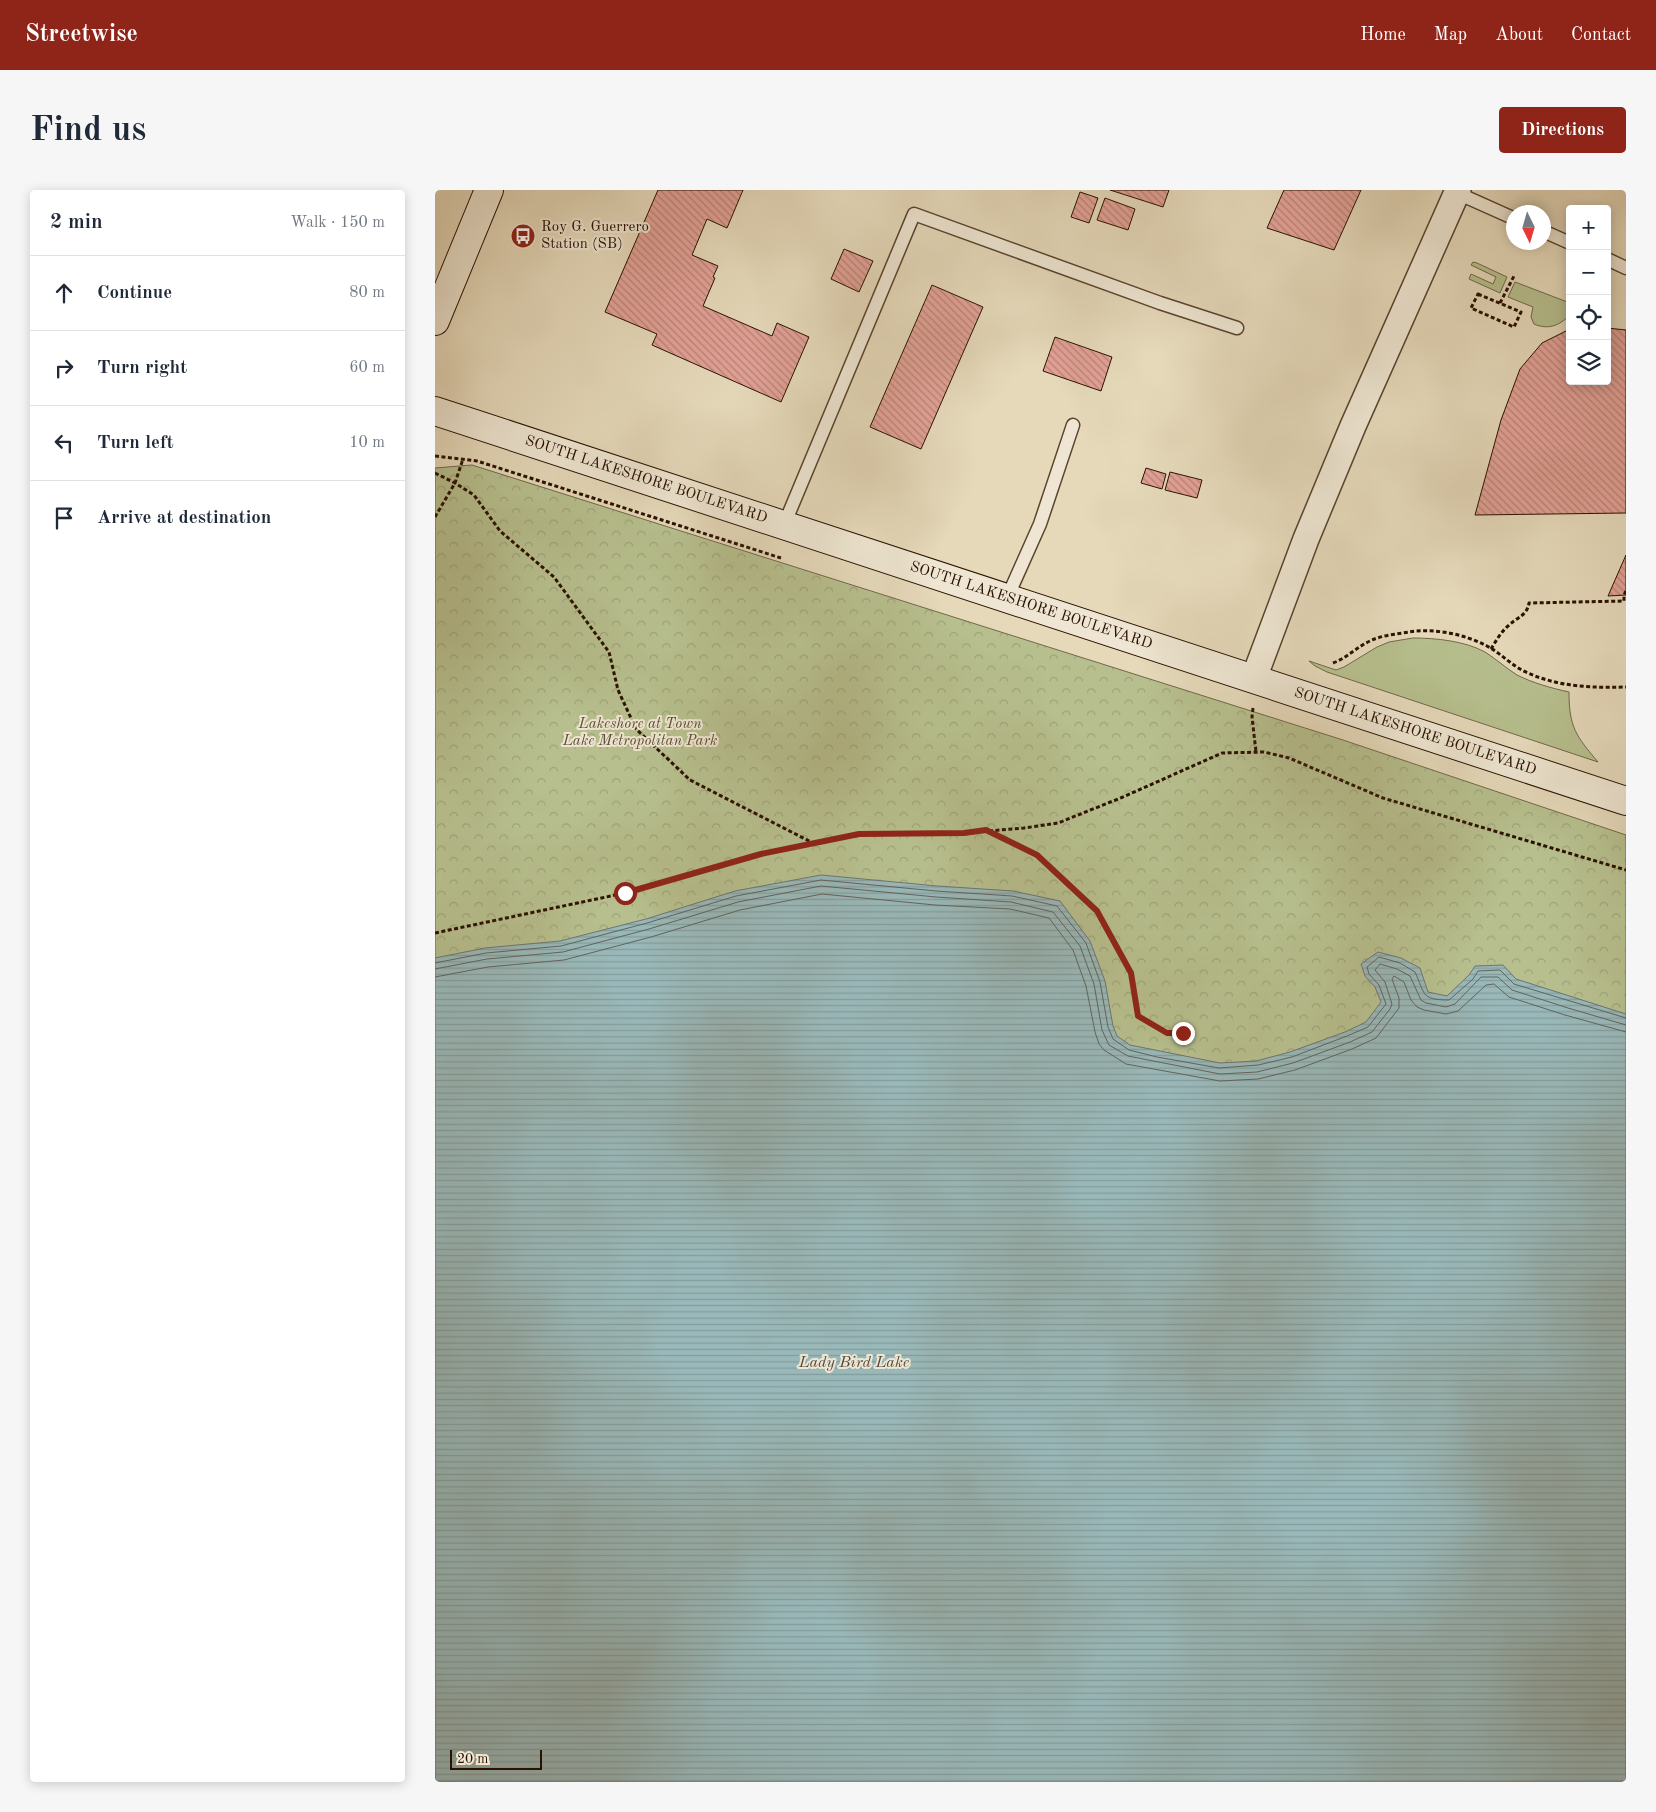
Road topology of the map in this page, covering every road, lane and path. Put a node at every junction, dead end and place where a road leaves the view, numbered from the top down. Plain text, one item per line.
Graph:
1 (489, 190) edge
2 (1457, 192) edge
3 (1506, 215) edge
4 (1551, 235) edge
5 (1566, 241) edge
6 (1611, 261) edge
7 (1626, 268) edge
8 (1513, 276) dead end
9 (1500, 304) junction
10 (435, 321) edge
11 (1237, 328) dead end
12 (435, 411) edge
13 (1073, 425) dead end
14 (435, 456) edge
15 (463, 459) junction
16 (477, 461) dead end
17 (435, 473) edge
18 (455, 483) junction
19 (435, 517) edge
20 (784, 525) junction
21 (1626, 591) edge
22 (1007, 598) junction
23 (1491, 649) junction
24 (1333, 663) dead end
25 (1254, 678) junction
26 (1626, 687) edge
27 (1254, 705) dead end
28 (1256, 752) junction
29 (1626, 801) edge
30 (986, 830) junction
31 (813, 844) junction
32 (1626, 870) edge
33 (435, 933) edge
34 (1183, 1033) dead end

1 - 10 main road
2 - 3 lane
2 - 25 street
4 - 5 lane
6 - 7 lane
8 - 9 path
9 - 9 path
11 - 20 lane
12 - 20 main road, SOUTH LAKESHORE BOULEVARD
13 - 22 lane
14 - 15 path
15 - 16 path
15 - 18 path
17 - 18 path
18 - 19 path
18 - 31 path
20 - 22 main road, SOUTH LAKESHORE BOULEVARD
21 - 23 path
22 - 25 main road, SOUTH LAKESHORE BOULEVARD
23 - 24 path
23 - 26 path
25 - 29 main road, SOUTH LAKESHORE BOULEVARD
27 - 28 path
28 - 30 path
28 - 32 path
30 - 31 path
30 - 34 path
31 - 33 path

